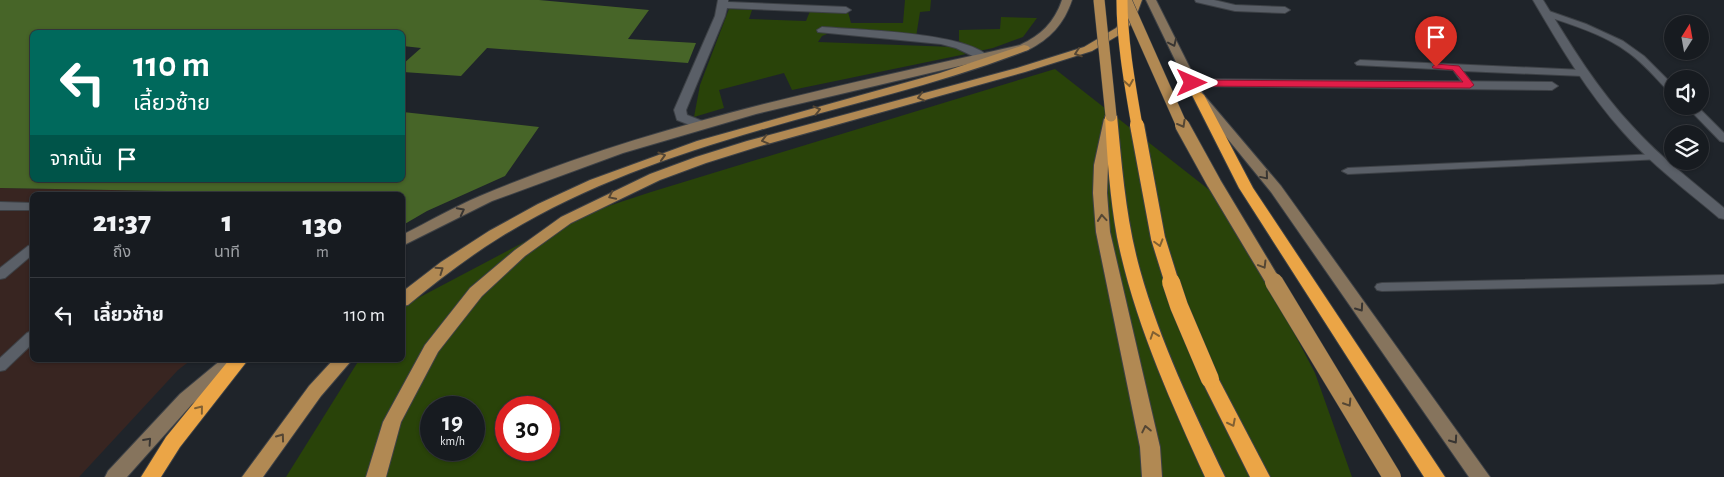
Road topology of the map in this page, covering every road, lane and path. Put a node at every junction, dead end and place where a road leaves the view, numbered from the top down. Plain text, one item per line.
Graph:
1 (1067, 0) edge
2 (1099, 0) edge
3 (1124, 0) edge
4 (1137, 0) edge
5 (1151, 0) edge
6 (1200, 0) edge
7 (1538, 0) edge
8 (723, 3) edge
9 (846, 10) dead end
10 (1285, 10) dead end
11 (1546, 13) junction
12 (822, 30) dead end
13 (1024, 48) junction
14 (983, 57) junction
15 (1360, 63) dead end
16 (1456, 67) junction
17 (1583, 73) junction
18 (1664, 81) edge
19 (1470, 85) junction
20 (1552, 86) dead end
21 (1195, 89) junction
22 (1700, 115) edge
23 (1111, 116) junction
24 (700, 125) junction
25 (1724, 138) edge
26 (1657, 157) junction
27 (1348, 171) dead end
28 (0, 206) edge
29 (30, 207) edge
30 (1724, 215) edge
31 (405, 239) edge
32 (30, 250) edge
33 (0, 275) edge
34 (1724, 279) edge
35 (1382, 286) dead end
36 (405, 298) edge
37 (30, 338) edge
38 (231, 362) edge
39 (237, 362) edge
40 (341, 362) edge
41 (0, 366) edge
42 (116, 477) edge
43 (151, 477) edge
44 (252, 477) edge
45 (376, 477) edge
46 (1152, 477) edge
47 (1215, 477) edge
48 (1260, 477) edge
49 (1392, 477) edge
50 (1435, 477) edge
51 (1480, 477) edge

1 - 13 street
2 - 23 main road, bridge
3 -> 48 highway, bridge
3 -> 49 main road, bridge
4 -> 45 main road
5 -> 21 street
6 - 10 street
7 - 11 street
8 - 9 street
8 - 24 street
11 - 17 street
11 - 18 lane
12 - 14 street
13 - 14 street
36 -> 13 main road
14 - 24 street
15 - 16 lane
16 - 17 lane
16 - 19 lane
17 - 26 street
19 - 20 street
19 - 21 street
21 - 50 highway
21 -> 51 street
22 - 25 lane
46 -> 23 main road
47 -> 23 highway
31 -> 24 street
26 - 27 lane
26 - 30 street
28 - 29 lane
32 - 33 lane
34 - 35 lane
37 - 41 lane
42 -> 38 street
43 -> 39 highway
44 -> 40 main road

